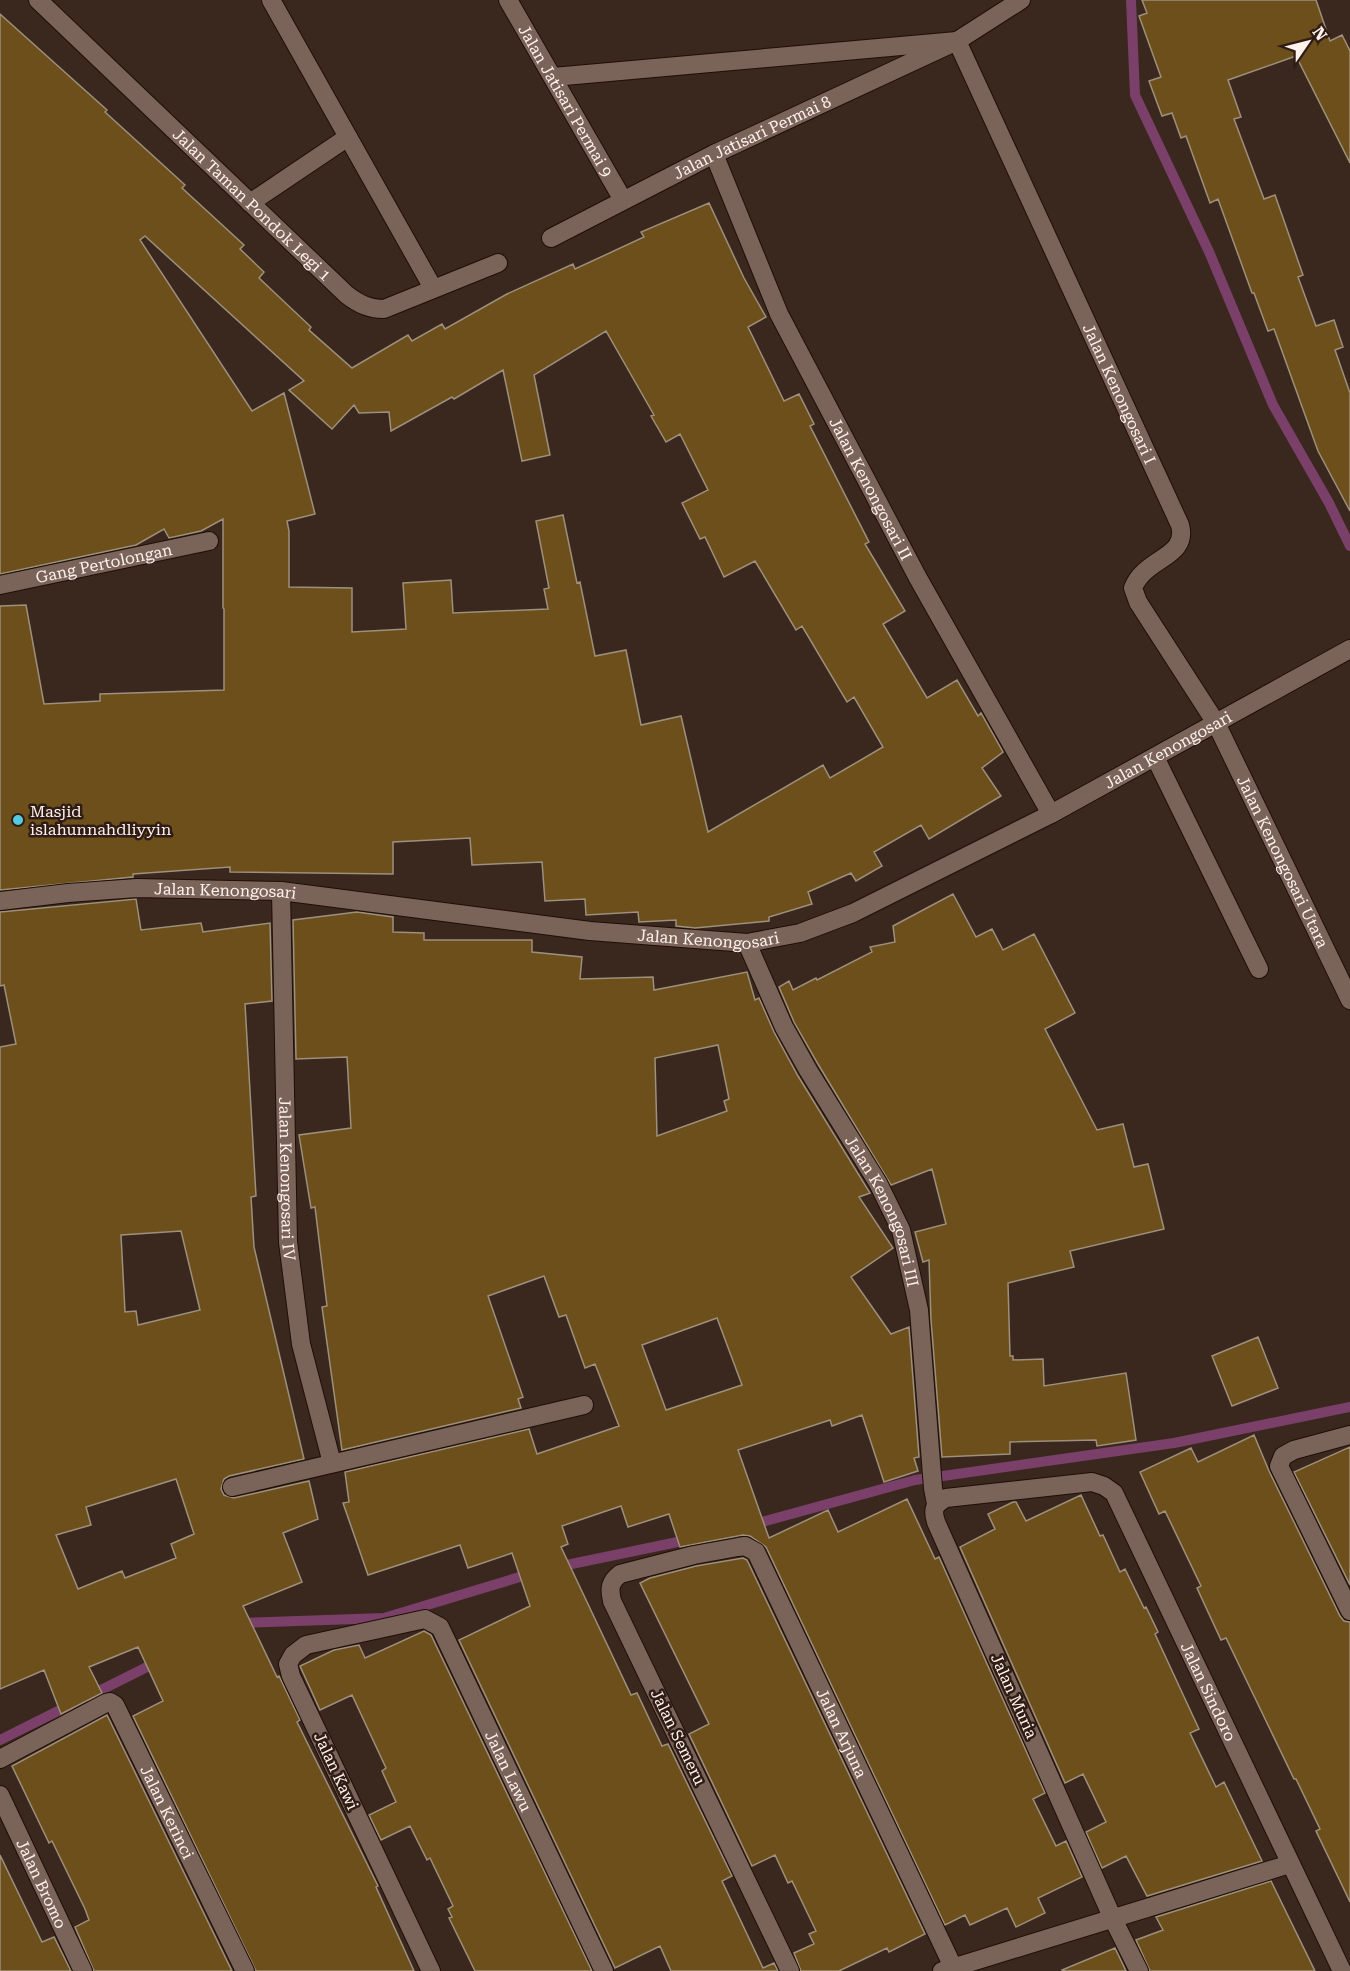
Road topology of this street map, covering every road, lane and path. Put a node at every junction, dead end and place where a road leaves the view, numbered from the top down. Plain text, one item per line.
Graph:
1 (38, 0) edge
2 (271, 0) edge
3 (508, 0) edge
4 (1021, 0) edge
5 (957, 41) junction
6 (553, 77) junction
7 (348, 136) junction
8 (714, 154) junction
9 (623, 200) junction
10 (250, 203) junction
11 (551, 238) dead end
12 (498, 263) dead end
13 (433, 288) junction
14 (209, 541) dead end
15 (0, 585) edge
16 (1349, 652) edge
17 (1216, 723) junction
18 (1155, 757) junction
19 (1051, 814) junction
20 (281, 891) junction
21 (0, 901) edge
22 (747, 943) junction
23 (1259, 969) dead end
24 (1350, 1000) edge
25 (584, 1405) dead end
26 (1350, 1435) edge
27 (332, 1463) junction
28 (232, 1487) dead end
29 (934, 1496) junction
30 (694, 1555) joint
31 (1350, 1611) edge
32 (382, 1628) joint
33 (0, 1759) edge
34 (0, 1795) edge
35 (1290, 1864) junction
36 (1113, 1918) junction
37 (950, 1970) edge
38 (83, 1971) edge
39 (245, 1971) edge
40 (431, 1971) edge
41 (604, 1971) edge
42 (790, 1971) edge
43 (1139, 1971) edge
44 (1342, 1971) edge

1 - 10 street, Jalan Taman Pondok Legi 1
2 - 7 street
3 - 6 street, Jalan Jatisari Permai 9
4 - 5 street, Jalan Jatisari Permai 8
5 - 6 street, Jalan Jatisari Permai 8
5 - 8 street, Jalan Jatisari Permai 8
5 - 17 street, Jalan Kenongosari I
6 - 9 street, Jalan Jatisari Permai 9
7 - 10 street
7 - 13 street
8 - 9 street, Jalan Jatisari Permai 8
8 - 19 street, Jalan Kenongosari II
9 - 11 street, Jalan Jatisari Permai 8
10 - 13 street, Jalan Taman Pondok Legi 1
12 - 13 street, Jalan Taman Pondok Legi 1
14 - 15 street, Gang Pertolongan
16 - 17 street, Jalan Kenongosari
17 - 18 street, Jalan Kenongosari
17 - 24 street, Jalan Kenongosari Utara
18 - 19 street, Jalan Kenongosari
18 - 23 street
19 - 22 street, Jalan Kenongosari
20 - 21 street, Jalan Kenongosari
20 - 22 street, Jalan Kenongosari
20 - 27 street, Jalan Kenongosari IV
22 - 29 street, Jalan Kenongosari III
25 - 27 street
26 - 31 street
27 - 28 street
29 - 35 street, Jalan Sindoro
29 - 36 street, Jalan Muria
30 - 37 street, Jalan Arjuna
30 - 42 street, Jalan Semeru
32 - 40 street, Jalan Kawi
32 - 41 street, Jalan Lawu
33 - 39 street, Jalan Kerinci
34 - 38 street, Jalan Bromo
35 - 36 street
35 - 44 street, Jalan Sindoro
36 - 37 street
36 - 43 street, Jalan Muria

